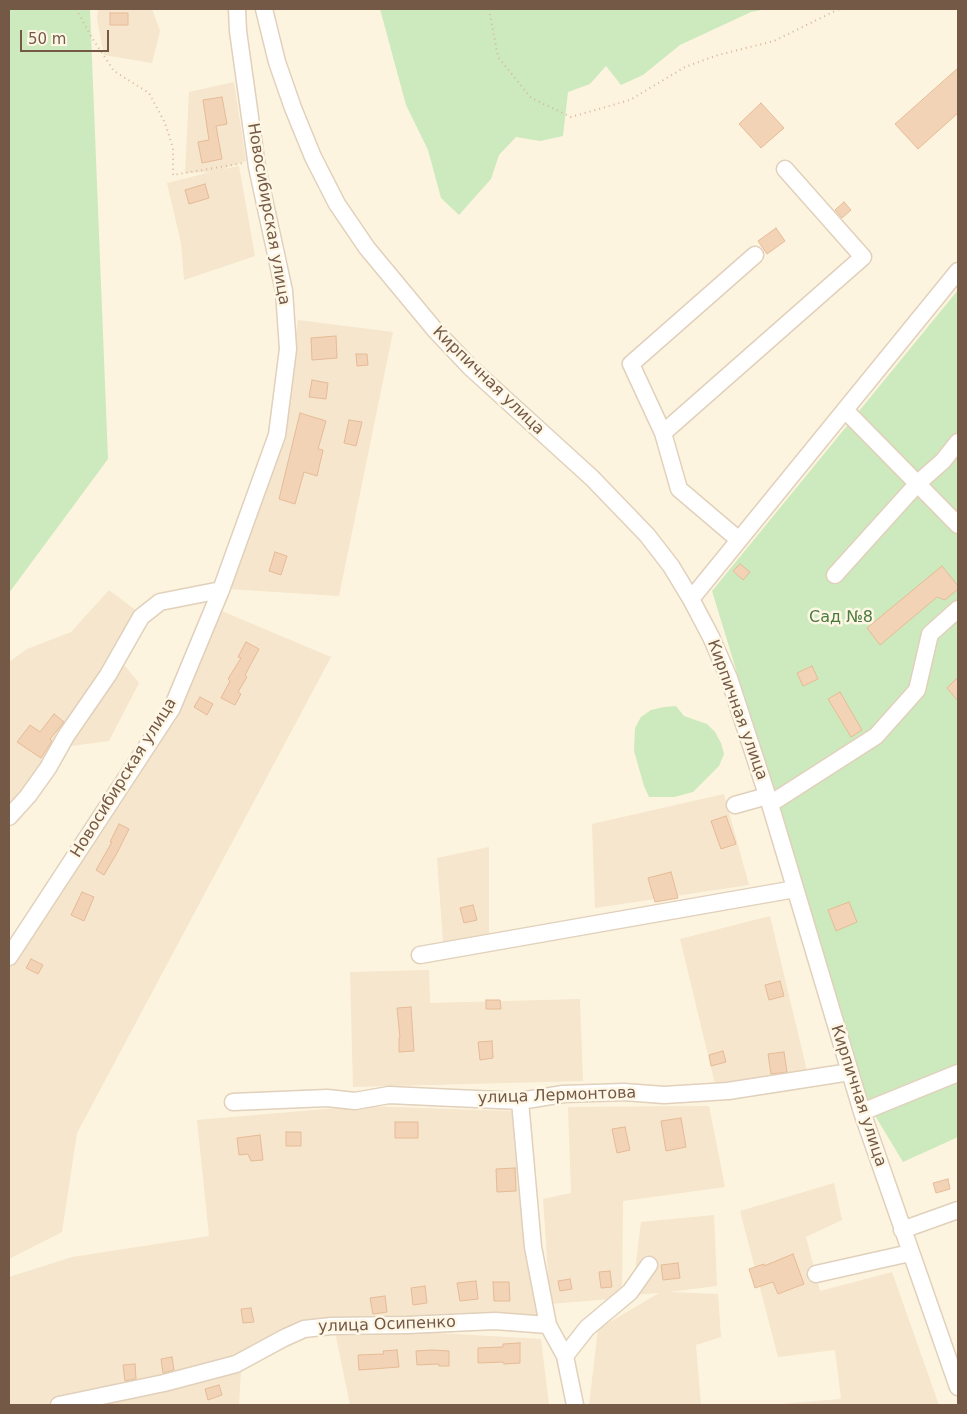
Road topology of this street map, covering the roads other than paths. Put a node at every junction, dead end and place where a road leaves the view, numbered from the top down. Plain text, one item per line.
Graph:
1 (237, 9) edge
2 (264, 9) edge
3 (785, 169) dead end
4 (755, 255) dead end
5 (958, 271) edge
6 (845, 410) junction
7 (663, 433) junction
8 (958, 442) edge
9 (918, 484) junction
10 (958, 525) edge
11 (740, 540) junction
12 (836, 575) dead end
13 (221, 590) junction
14 (691, 599) junction
15 (958, 609) edge
16 (769, 800) junction
17 (735, 805) dead end
18 (9, 817) edge
19 (795, 889) junction
20 (420, 955) dead end
21 (9, 957) edge
22 (850, 1072) junction
23 (958, 1072) edge
24 (520, 1101) junction
25 (233, 1102) dead end
26 (862, 1112) junction
27 (958, 1210) edge
28 (902, 1230) junction
29 (910, 1253) junction
30 (649, 1265) dead end
31 (816, 1274) dead end
32 (548, 1325) junction
33 (565, 1356) junction
34 (958, 1387) edge
35 (59, 1405) edge
36 (575, 1405) edge

1 - 13 street, Новосибирская улица
2 - 14 street, Кирпичная улица
3 - 7 street
4 - 7 street
5 - 6 street
6 - 9 street
6 - 11 street
7 - 11 street
8 - 9 street
9 - 10 street
9 - 12 street
11 - 14 street
13 - 18 street
13 - 21 street, Новосибирская улица
14 - 16 street, Кирпичная улица
15 - 16 street
16 - 17 street
16 - 19 street, Кирпичная улица
19 - 20 street
19 - 22 street, Кирпичная улица
22 - 24 street, улица Лермонтова
22 - 26 street, Кирпичная улица
23 - 26 street
24 - 25 street, улица Лермонтова
24 - 32 street
26 - 28 street, Кирпичная улица
27 - 28 street
28 - 29 street, Кирпичная улица
29 - 31 street
29 - 34 street, Кирпичная улица
30 - 33 street
32 - 33 street
32 - 35 street, улица Осипенко
33 - 36 street

